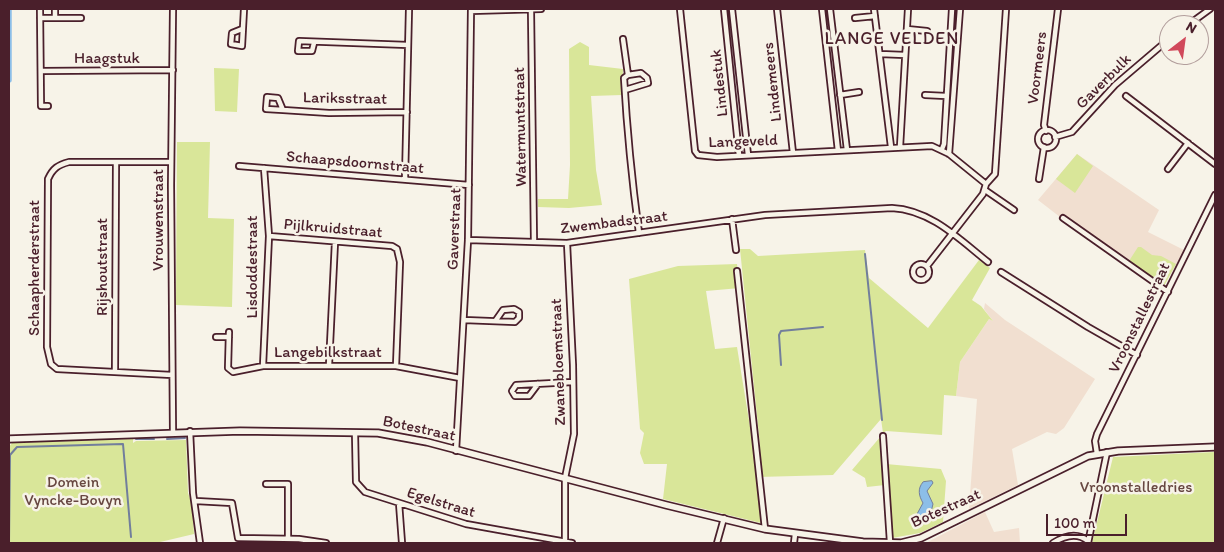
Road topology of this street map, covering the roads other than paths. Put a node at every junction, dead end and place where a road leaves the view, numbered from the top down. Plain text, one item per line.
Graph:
1 (40, 9) edge
2 (55, 9) edge
3 (173, 9) edge
4 (244, 9) edge
5 (409, 9) edge
6 (541, 9) edge
7 (680, 9) edge
8 (724, 9) edge
9 (732, 9) edge
10 (777, 9) edge
11 (822, 9) edge
12 (830, 9) edge
13 (874, 9) edge
14 (908, 9) edge
15 (952, 9) edge
16 (960, 9) edge
17 (1006, 9) edge
18 (1058, 9) edge
19 (471, 10) edge
20 (531, 11) junction
21 (875, 16) junction
22 (40, 18) junction
23 (55, 18) junction
24 (81, 18) dead end
25 (855, 18) dead end
26 (242, 29) dead end
27 (907, 29) junction
28 (928, 31) dead end
29 (623, 38) dead end
30 (314, 43) dead end
31 (408, 45) junction
32 (1159, 48) edge
33 (880, 54) junction
34 (905, 55) junction
35 (949, 59) junction
36 (957, 66) junction
37 (173, 70) junction
38 (41, 71) junction
39 (628, 75) junction
40 (624, 90) junction
41 (859, 92) dead end
42 (840, 95) junction
43 (925, 95) dead end
44 (946, 96) junction
45 (1126, 96) dead end
46 (48, 106) dead end
47 (282, 110) dead end
48 (407, 112) junction
49 (1046, 131) junction
50 (1055, 137) junction
51 (1188, 143) junction
52 (891, 147) junction
53 (900, 147) junction
54 (1044, 148) junction
55 (942, 149) junction
56 (838, 150) junction
57 (847, 150) junction
58 (793, 153) junction
59 (949, 154) junction
60 (739, 155) junction
61 (748, 155) junction
62 (116, 162) junction
63 (171, 162) junction
64 (1215, 164) edge
65 (239, 166) dead end
66 (264, 168) junction
67 (1168, 169) dead end
68 (1039, 178) dead end
69 (405, 179) junction
70 (468, 185) junction
71 (985, 187) junction
72 (1215, 195) edge
73 (1014, 210) dead end
74 (1063, 218) dead end
75 (732, 219) junction
76 (640, 233) junction
77 (952, 234) junction
78 (268, 236) junction
79 (468, 240) junction
80 (335, 242) junction
81 (534, 242) junction
82 (567, 243) junction
83 (736, 250) dead end
84 (988, 262) dead end
85 (926, 266) dead end
86 (738, 271) dead end
87 (1001, 272) dead end
88 (1168, 292) junction
89 (464, 320) junction
90 (496, 320) junction
91 (216, 337) dead end
92 (1137, 355) junction
93 (330, 365) junction
94 (263, 366) junction
95 (396, 366) junction
96 (115, 371) junction
97 (172, 375) junction
98 (460, 378) junction
99 (573, 382) junction
100 (538, 384) junction
101 (190, 431) junction
102 (173, 432) junction
103 (355, 433) junction
104 (883, 436) dead end
105 (9, 439) edge
106 (1215, 447) edge
107 (456, 450) junction
108 (1107, 452) junction
109 (1098, 454) junction
110 (565, 478) junction
111 (266, 484) dead end
112 (288, 484) junction
113 (295, 484) dead end
114 (196, 501) junction
115 (400, 503) junction
116 (724, 518) junction
117 (765, 529) junction
118 (795, 534) junction
119 (288, 538) junction
120 (565, 542) edge
121 (890, 542) edge
122 (1088, 542) edge
123 (200, 543) edge
124 (326, 543) edge
125 (402, 543) edge
126 (572, 543) edge
127 (717, 543) edge
128 (794, 543) edge
129 (869, 543) edge
130 (1053, 543) edge

1 - 22 street
2 - 23 street
3 - 37 street, Vrouwenstraat
4 - 26 street
5 - 31 street
6 - 20 street
7 - 60 street, Langeveld
8 - 60 street, Lindestuk
9 - 61 street, Lindestuk
10 - 58 street, Lindemeers
11 - 56 street
12 - 42 street
13 - 21 street
14 - 27 street
15 - 35 street
16 - 36 street
17 - 71 street
18 - 49 street, Voormeers
19 - 20 street
19 - 70 street, Gaverstraat
20 - 81 street, Watermuntstraat
21 - 25 street
21 - 33 street
22 - 23 street
22 - 38 street
23 - 24 street
27 - 28 street
27 - 34 street
29 - 39 street
30 - 31 street
31 - 48 street
32 - 50 street, Gaverbulk
33 - 34 street
33 - 52 street
34 - 53 street
35 - 36 street
35 - 44 street
36 - 59 street
37 - 38 street, Haagstuk
37 - 63 street, Vrouwenstraat
38 - 46 street
39 - 40 street
39 - 40 street
40 - 76 street
41 - 42 street
42 - 57 street
43 - 44 street
44 - 55 street
45 - 51 street
47 - 48 street, Lariksstraat
48 - 69 street
49 - 50 street
49 - 54 street
50 - 54 street
51 - 64 street
51 - 67 street
52 - 53 street
52 - 57 street, Langeveld
53 - 55 street
54 - 68 street
55 - 59 street
56 - 57 street, Langeveld
56 - 58 street, Langeveld
58 - 61 street, Langeveld
59 - 71 street
60 - 61 street, Langeveld
62 - 63 street, Schaapherderstraat
62 - 96 street, Rijshoutstraat
62 - 96 street, Schaapherderstraat
63 - 97 street, Vrouwenstraat
65 - 66 street, Schaapsdoornstraat
66 - 69 street, Schaapsdoornstraat
66 - 78 street, Lisdoddestraat
69 - 70 street, Schaapsdoornstraat
70 - 79 street, Gaverstraat
71 - 73 street
71 - 77 street
72 - 88 street, Vroonstallestraat
74 - 88 street
75 - 76 street, Zwembadstraat
75 - 77 street, Zwembadstraat
75 - 83 street
76 - 82 street, Zwembadstraat
77 - 84 street, Zwembadstraat
77 - 85 street
78 - 80 street, Pijlkruidstraat
78 - 94 street, Lisdoddestraat
79 - 81 street, Zwembadstraat
79 - 89 street, Gaverstraat
80 - 93 street
80 - 95 street, Pijlkruidstraat
81 - 82 street, Zwembadstraat
82 - 99 street, Zwanebloemstraat
86 - 117 street
87 - 92 street
88 - 92 street, Vroonstallestraat
89 - 90 street
89 - 98 street, Gaverstraat
90 - 90 street
91 - 94 street, Langebilkstraat
92 - 109 street, Vroonstallestraat
93 - 94 street, Langebilkstraat
93 - 95 street, Langebilkstraat
95 - 98 street, Langebilkstraat
96 - 97 street, Schaapherderstraat
97 - 102 street, Vrouwenstraat
98 - 107 street, Gaverstraat
99 - 100 street
99 - 110 street, Zwanebloemstraat
100 - 100 street
101 - 102 street, Botestraat
101 - 103 street, Botestraat
101 - 114 street
102 - 105 street, Botestraat
103 - 107 street, Botestraat
103 - 115 street, Egelstraat
104 - 121 street
106 - 108 street
107 - 110 street, Botestraat
108 - 109 street
108 - 122 street
109 - 121 street, Botestraat
110 - 116 street, Botestraat
110 - 120 street, Zwanebloemstraat
111 - 112 street
112 - 113 street
112 - 119 street
114 - 119 street
114 - 123 street
115 - 120 street, Egelstraat
115 - 125 street
116 - 117 street, Botestraat
116 - 127 street
117 - 118 street, Botestraat
118 - 128 street
118 - 129 street, Botestraat
119 - 124 street
120 - 126 street, Egelstraat
121 - 129 street, Botestraat
122 - 130 street

